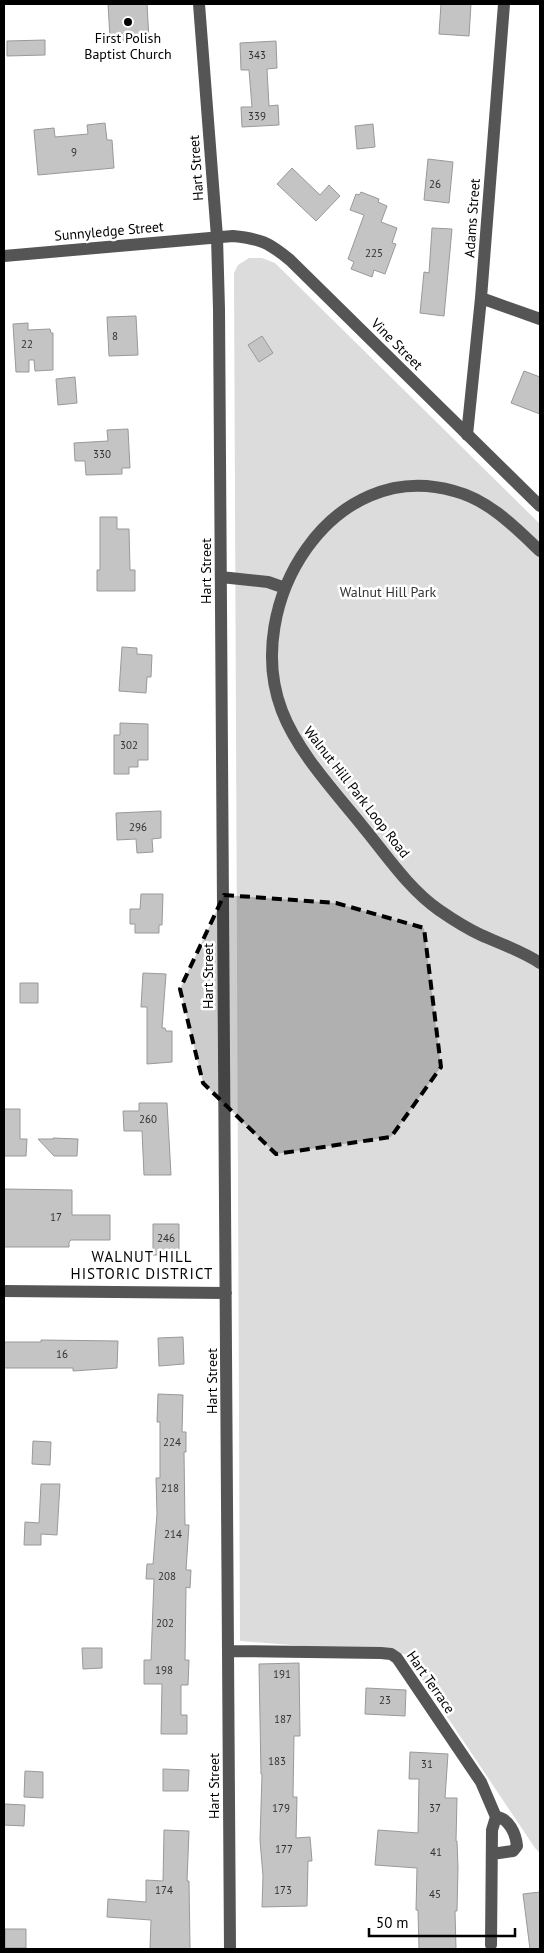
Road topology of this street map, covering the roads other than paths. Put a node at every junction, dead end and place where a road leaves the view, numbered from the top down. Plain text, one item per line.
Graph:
1 (199, 4) edge
2 (504, 4) edge
3 (217, 237) junction
4 (4, 256) edge
5 (481, 298) junction
6 (540, 319) edge
7 (467, 435) junction
8 (540, 506) edge
9 (540, 551) edge
10 (221, 578) junction
11 (285, 588) junction
12 (540, 963) edge
13 (4, 1292) edge
14 (226, 1293) junction
15 (229, 1651) junction
16 (496, 1817) junction
17 (492, 1854) junction
18 (491, 1945) dead end
19 (230, 1949) edge

1 - 3 street, Hart Street
2 - 5 street, Adams Street
3 - 4 street, Sunnyledge Street
3 - 7 street, Vine Street
3 - 10 street, Hart Street
5 - 6 street
5 - 7 street, Adams Street
7 - 8 street, Vine Street
9 - 11 street, Walnut Hill Park Loop Road
10 - 11 street
10 - 14 street, Hart Street
11 - 12 street, Walnut Hill Park Loop Road
13 - 14 street
14 - 15 street, Hart Street
15 - 16 street, Hart Terrace
15 - 19 street, Hart Street
16 - 17 street
16 - 17 street, Hart Terrace
17 - 18 street

